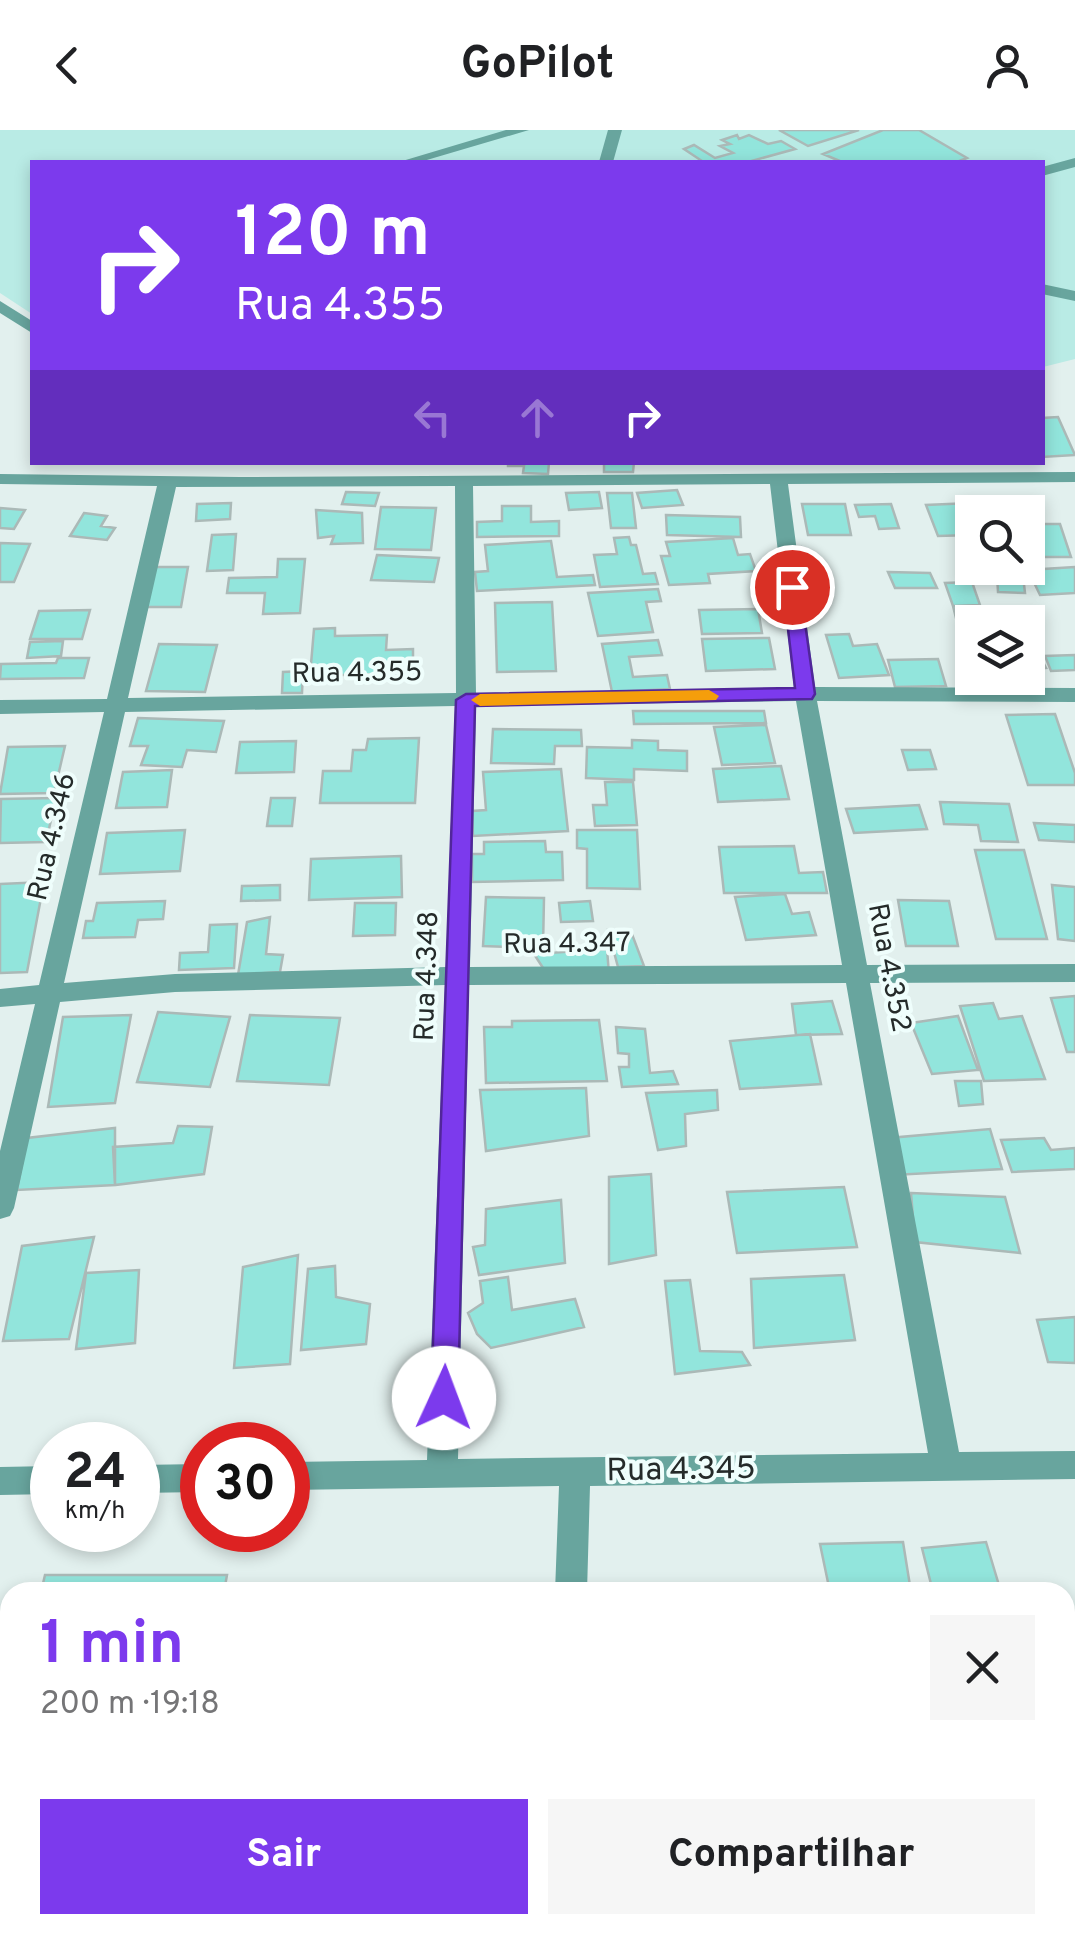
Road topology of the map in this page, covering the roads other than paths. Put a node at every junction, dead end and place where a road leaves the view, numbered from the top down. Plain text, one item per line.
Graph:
1 (522, 130) edge
2 (615, 130) edge
3 (413, 160) edge
4 (607, 160) edge
5 (1075, 162) edge
6 (1045, 171) edge
7 (1045, 290) edge
8 (1075, 296) edge
9 (0, 306) edge
10 (30, 327) edge
11 (230, 465) edge
12 (0, 478) edge
13 (168, 480) junction
14 (464, 480) junction
15 (778, 480) junction
16 (1073, 481) edge
17 (239, 482) junction
18 (805, 694) junction
19 (1075, 695) edge
20 (466, 700) junction
21 (114, 706) junction
22 (0, 707) edge
23 (858, 971) junction
24 (1075, 973) edge
25 (458, 976) junction
26 (48, 995) junction
27 (0, 998) edge
28 (0, 1208) edge
29 (1075, 1465) edge
30 (946, 1466) junction
31 (575, 1472) junction
32 (442, 1474) junction
33 (310, 1476) edge
34 (30, 1481) edge
35 (0, 1482) edge
36 (571, 1582) edge

1 - 3 street
2 - 4 street
5 - 6 street
7 - 8 street
9 - 10 street
11 - 17 street
12 - 13 street
13 - 17 street
13 - 21 street, Rua 4.346
14 - 15 street
14 - 17 street
14 - 20 street, Rua 4.348
15 - 16 street
15 - 18 street, Rua 4.352
18 - 19 street, Rua 4.355
18 - 20 street, Rua 4.355
18 - 23 street, Rua 4.352
20 - 21 street, Rua 4.355
20 - 25 street, Rua 4.348
21 - 22 street, Rua 4.355
21 - 26 street, Rua 4.346
23 - 24 street, Rua 4.347
23 - 25 street, Rua 4.347
23 - 30 street, Rua 4.352
25 - 26 street, Rua 4.347
25 - 32 street, Rua 4.348
26 - 27 street, Rua 4.347
26 - 28 street, Rua 4.346
29 - 30 street, Rua 4.345
30 - 31 street, Rua 4.345
31 - 32 street, Rua 4.345
31 - 36 street
32 - 33 street, Rua 4.345
34 - 35 street

